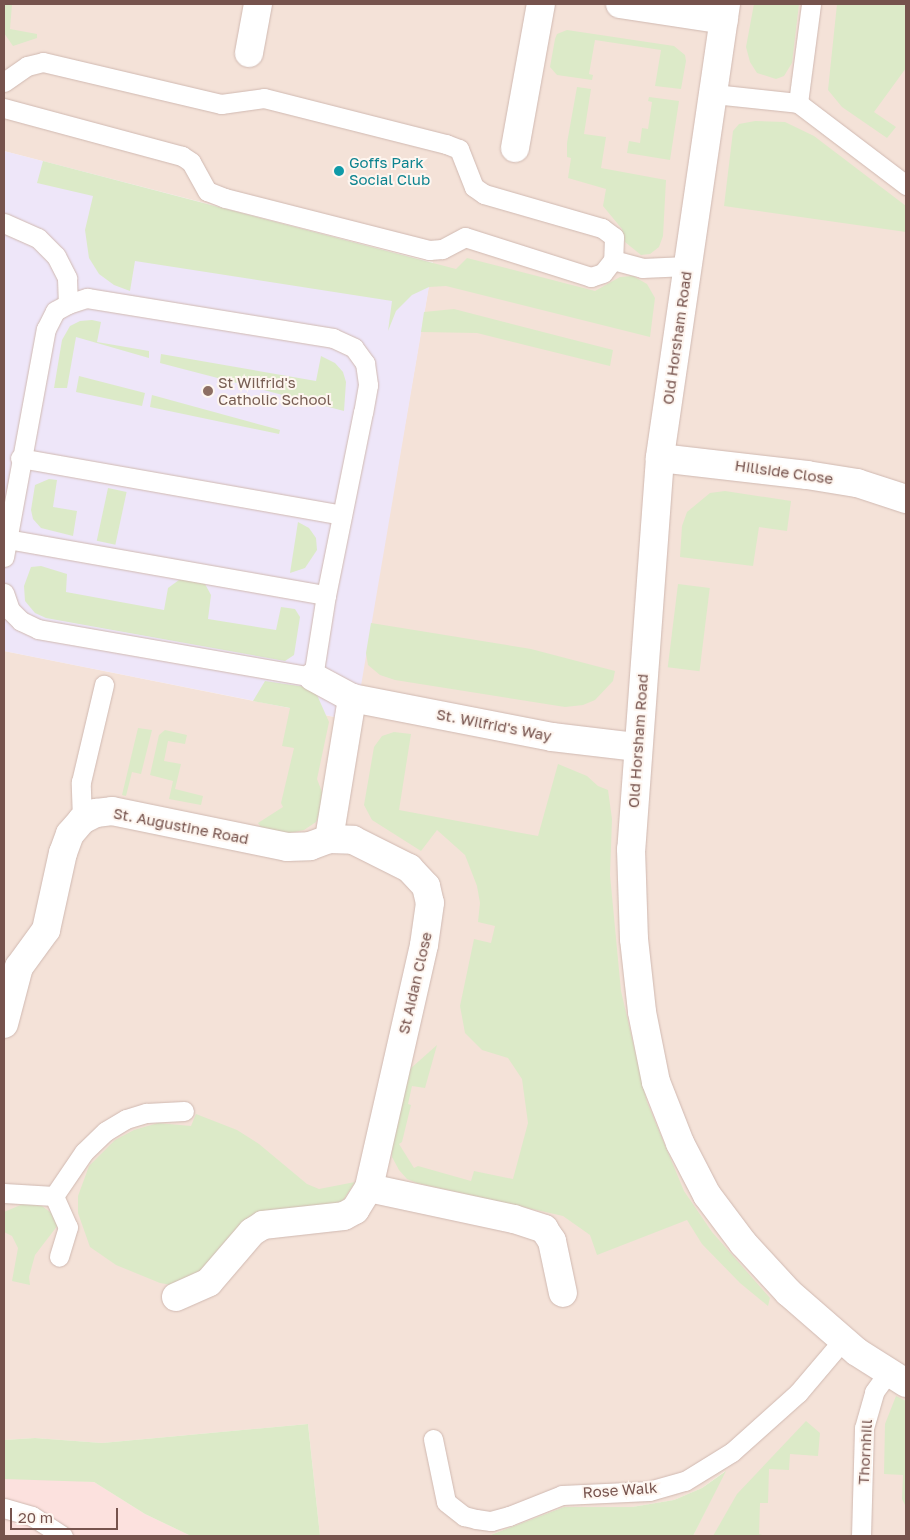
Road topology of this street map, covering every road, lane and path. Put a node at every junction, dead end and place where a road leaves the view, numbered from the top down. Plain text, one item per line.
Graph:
1 (258, 4) edge
2 (541, 4) edge
3 (620, 4) edge
4 (811, 4) edge
5 (725, 12) edge
6 (249, 53) dead end
7 (4, 82) edge
8 (714, 94) junction
9 (798, 103) junction
10 (4, 108) edge
11 (515, 148) dead end
12 (906, 185) edge
13 (4, 223) edge
14 (613, 260) junction
15 (688, 266) junction
16 (68, 304) junction
17 (20, 458) junction
18 (660, 458) junction
19 (906, 499) edge
20 (342, 515) junction
21 (5, 548) edge
22 (4, 593) edge
23 (326, 595) junction
24 (313, 677) junction
25 (104, 685) dead end
26 (352, 698) junction
27 (637, 747) junction
28 (82, 820) junction
29 (329, 839) junction
30 (4, 1024) edge
31 (184, 1111) dead end
32 (369, 1188) junction
33 (4, 1193) edge
34 (54, 1196) junction
35 (59, 1257) dead end
36 (564, 1293) dead end
37 (176, 1297) dead end
38 (843, 1340) junction
39 (897, 1378) edge
40 (433, 1439) dead end
41 (4, 1508) edge
42 (64, 1536) edge
43 (861, 1536) edge

1 - 6 street
2 - 11 street
3 - 5 street
4 - 9 lane
5 - 8 street, Old Horsham Road
7 - 14 lane
8 - 9 lane
8 - 15 street, Old Horsham Road
9 - 12 lane
10 - 14 lane
13 - 16 lane
14 - 15 lane
15 - 18 street, Old Horsham Road
16 - 17 lane
16 - 20 lane
17 - 20 lane
17 - 21 lane
18 - 19 street, Hillside Close
18 - 27 street, Old Horsham Road
20 - 23 lane
21 - 23 lane
22 - 24 lane
23 - 24 lane
24 - 26 street, St. Wilfrid's Way
25 - 28 lane
26 - 27 street, St. Wilfrid's Way
26 - 29 street
27 - 38 street, Old Horsham Road
28 - 29 street, St. Augustine Road
28 - 30 street
29 - 32 street, St Aidan Close
31 - 34 lane
32 - 36 street
32 - 37 street, St Aidan Close
33 - 34 lane
34 - 35 lane
38 - 39 street, Old Horsham Road
38 - 40 lane, Rose Walk
39 - 43 lane, Thornhill
41 - 42 lane

